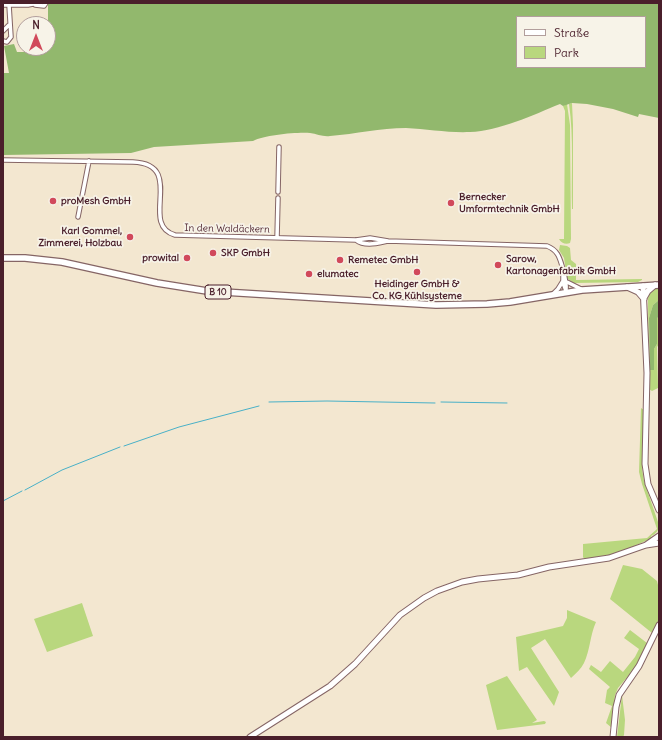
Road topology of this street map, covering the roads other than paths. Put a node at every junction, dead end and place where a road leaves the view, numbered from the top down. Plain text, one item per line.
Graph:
1 (38, 3) edge
2 (46, 3) edge
3 (3, 5) edge
4 (9, 5) junction
5 (28, 5) junction
6 (10, 24) junction
7 (3, 31) edge
8 (3, 41) edge
9 (279, 147) dead end
10 (3, 160) edge
11 (89, 161) junction
12 (278, 192) dead end
13 (278, 198) dead end
14 (78, 217) dead end
15 (277, 238) junction
16 (3, 258) edge
17 (565, 281) junction
18 (657, 285) edge
19 (643, 286) junction
20 (625, 287) junction
21 (582, 290) junction
22 (566, 292) junction
23 (553, 294) junction
24 (644, 299) junction
25 (659, 510) edge
26 (659, 536) edge
27 (659, 543) edge
28 (646, 545) junction
29 (659, 625) edge
30 (250, 737) edge
31 (613, 737) edge

1 - 5 street
2 - 5 street
3 - 4 street
4 - 5 street
4 - 6 street
6 - 7 street
6 - 8 street
9 - 12 street
10 - 11 street, In den Waldäckern
11 - 14 street
11 - 15 street, In den Waldäckern
13 - 15 street, In den Waldäckern
15 - 17 street, In den Waldäckern
16 - 23 main road, B 10
17 - 21 street
17 - 22 street, In den Waldäckern
17 - 23 street
18 - 19 main road, B 10
18 - 24 street
19 - 20 main road, B 10
19 - 24 street
20 - 21 main road, B 10
20 - 24 street
21 - 22 main road, B 10
22 - 23 main road, B 10
24 - 25 street
26 - 28 street
27 - 28 street
28 - 30 street
29 - 31 street

